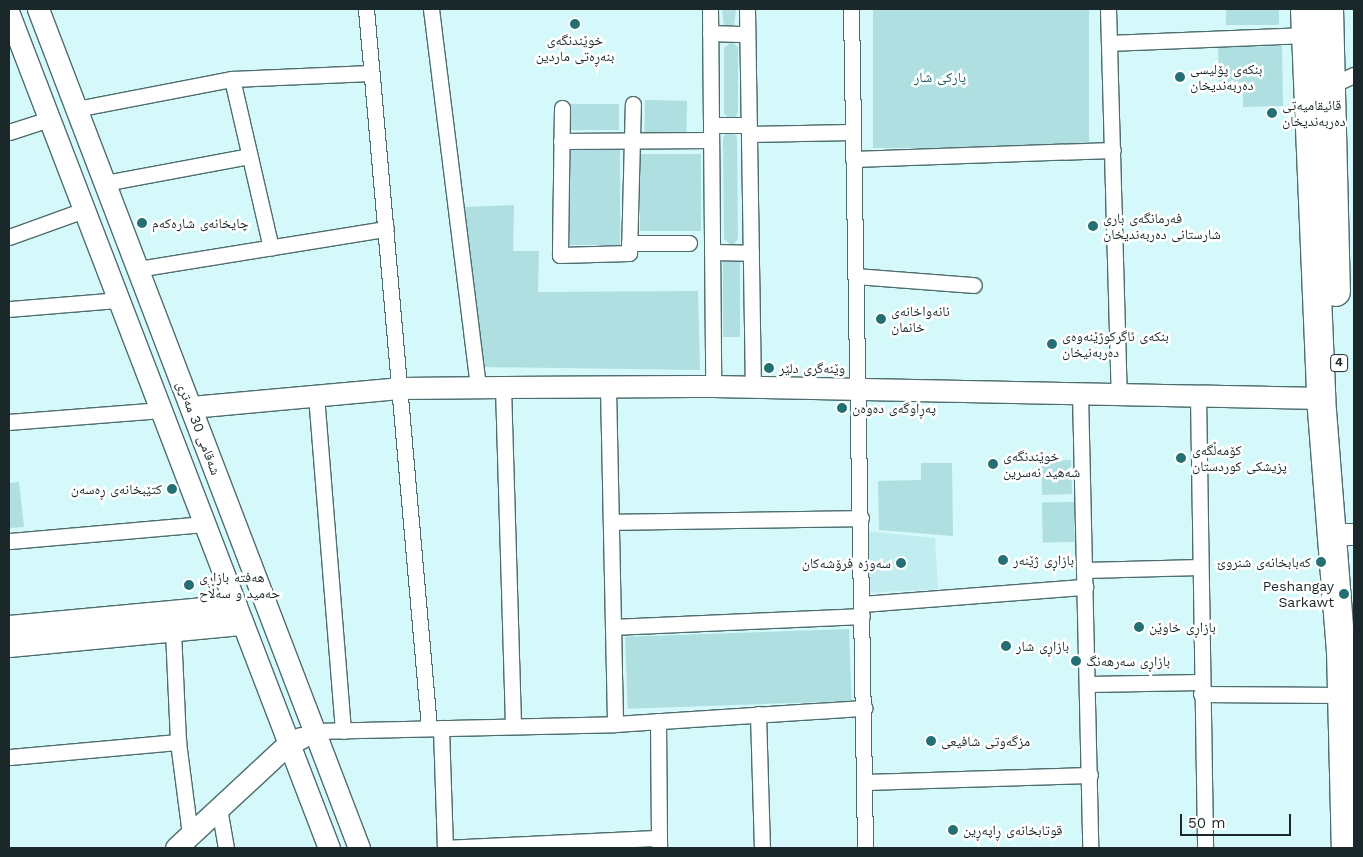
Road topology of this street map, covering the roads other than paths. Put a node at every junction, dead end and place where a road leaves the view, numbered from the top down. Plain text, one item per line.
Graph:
1 (38, 9) edge
2 (366, 9) edge
3 (431, 9) edge
4 (710, 9) edge
5 (746, 9) edge
6 (850, 9) edge
7 (1108, 9) edge
8 (1329, 9) edge
9 (1306, 22) edge
10 (10, 23) edge
11 (710, 33) junction
12 (747, 34) junction
13 (1109, 42) junction
14 (372, 73) junction
15 (232, 79) junction
16 (1342, 81) edge
17 (633, 104) dead end
18 (562, 108) dead end
19 (76, 109) junction
20 (49, 119) junction
21 (711, 124) junction
22 (748, 129) junction
23 (9, 132) edge
24 (852, 132) junction
25 (711, 140) junction
26 (632, 141) junction
27 (561, 142) junction
28 (1113, 150) junction
29 (250, 156) junction
30 (853, 159) junction
31 (105, 183) junction
32 (84, 210) junction
33 (386, 229) junction
34 (9, 237) edge
35 (629, 243) junction
36 (689, 243) dead end
37 (271, 248) junction
38 (712, 252) junction
39 (751, 253) junction
40 (138, 269) junction
41 (856, 276) junction
42 (974, 285) dead end
43 (119, 300) junction
44 (9, 309) edge
45 (713, 386) junction
46 (503, 387) junction
47 (608, 387) junction
48 (753, 387) junction
49 (400, 388) junction
50 (478, 388) junction
51 (859, 389) junction
52 (1080, 393) junction
53 (1120, 394) junction
54 (316, 395) junction
55 (1198, 395) junction
56 (1321, 398) junction
57 (191, 407) junction
58 (161, 410) junction
59 (9, 422) edge
60 (861, 518) junction
61 (611, 522) junction
62 (205, 524) junction
63 (1344, 534) edge
64 (9, 541) edge
65 (1200, 567) junction
66 (1085, 570) junction
67 (1085, 586) junction
68 (862, 610) junction
69 (240, 615) junction
70 (9, 626) edge
71 (613, 627) junction
72 (173, 631) junction
73 (9, 646) edge
74 (1353, 652) edge
75 (1088, 684) junction
76 (1201, 688) junction
77 (1349, 705) edge
78 (864, 708) junction
79 (758, 714) junction
80 (1354, 718) edge
81 (658, 721) junction
82 (615, 724) junction
83 (513, 726) junction
84 (435, 728) junction
85 (315, 731) junction
86 (343, 731) junction
87 (178, 742) junction
88 (289, 743) junction
89 (9, 757) edge
90 (1090, 775) junction
91 (865, 782) junction
92 (219, 808) junction
93 (183, 841) edge
94 (659, 843) edge
95 (226, 848) edge
96 (328, 848) edge
97 (360, 848) edge
98 (444, 848) edge
99 (762, 848) edge
100 (864, 848) edge
101 (1090, 848) edge
102 (1205, 848) edge
103 (1346, 848) edge

1 - 19 main road, شەقامی 30 مەتری
2 - 14 street
3 - 50 street
4 - 11 street
5 - 12 street
6 - 24 street
7 - 13 street
8 - 16 highway, 4
9 - 13 street
9 - 56 highway, 4
10 - 20 main road
11 - 12 street
11 - 21 street
12 - 22 street
13 - 28 street
14 - 15 street
14 - 33 street
15 - 19 street
15 - 29 street
16 - 63 highway, 4
17 - 26 street
18 - 27 street
19 - 31 main road, شەقامی 30 مەتری
20 - 23 street
20 - 32 main road
21 - 22 street
21 - 25 street
22 - 24 street
22 - 39 street
24 - 30 street
25 - 26 street
25 - 38 street
26 - 27 street
26 - 35 street
27 - 35 street
28 - 30 street
28 - 53 street
29 - 31 street
29 - 37 street
30 - 41 street
31 - 40 main road, شەقامی 30 مەتری
32 - 34 street
32 - 43 main road
33 - 37 street
33 - 49 street
35 - 36 street
37 - 40 street
38 - 39 street
38 - 45 street
39 - 48 street
40 - 57 main road, شەقامی 30 مەتری
41 - 42 street
41 - 51 street
43 - 44 street
43 - 58 main road
45 - 47 main road
45 - 48 main road
46 - 47 main road
46 - 50 main road
46 - 83 street
47 - 61 street
48 - 51 main road
49 - 50 main road
49 - 54 main road
49 - 84 street
51 - 52 main road
51 - 60 street
52 - 53 main road
52 - 66 street
53 - 55 main road
54 - 57 main road
54 - 86 street
55 - 56 main road
55 - 65 street
56 - 63 highway, 4
57 - 85 main road, شەقامی 30 مەتری
58 - 59 street
58 - 62 main road
60 - 61 street
60 - 68 street
61 - 71 street
62 - 64 street
62 - 69 main road
63 - 74 highway, 4
63 - 77 highway, 4
65 - 66 street
65 - 76 street
66 - 67 street
67 - 68 street
67 - 75 street
68 - 71 street
68 - 78 street
69 - 70 main road
69 - 72 main road
69 - 88 main road
71 - 82 street
72 - 73 main road
72 - 87 street
74 - 77 highway, 4
75 - 76 street
75 - 90 street
76 - 77 street
76 - 102 street
77 - 80 highway, 4
77 - 103 highway, 4
78 - 79 street
78 - 91 street
79 - 81 street
79 - 99 street
81 - 82 street
81 - 94 street
82 - 83 street
83 - 84 street
84 - 86 street
84 - 98 street
85 - 86 street
85 - 88 main road
85 - 97 main road, شەقامی 30 مەتری
87 - 89 street
87 - 93 street
88 - 92 main road
88 - 96 main road
90 - 91 street
90 - 101 street
91 - 100 street
92 - 93 main road
92 - 95 street
94 - 98 street

